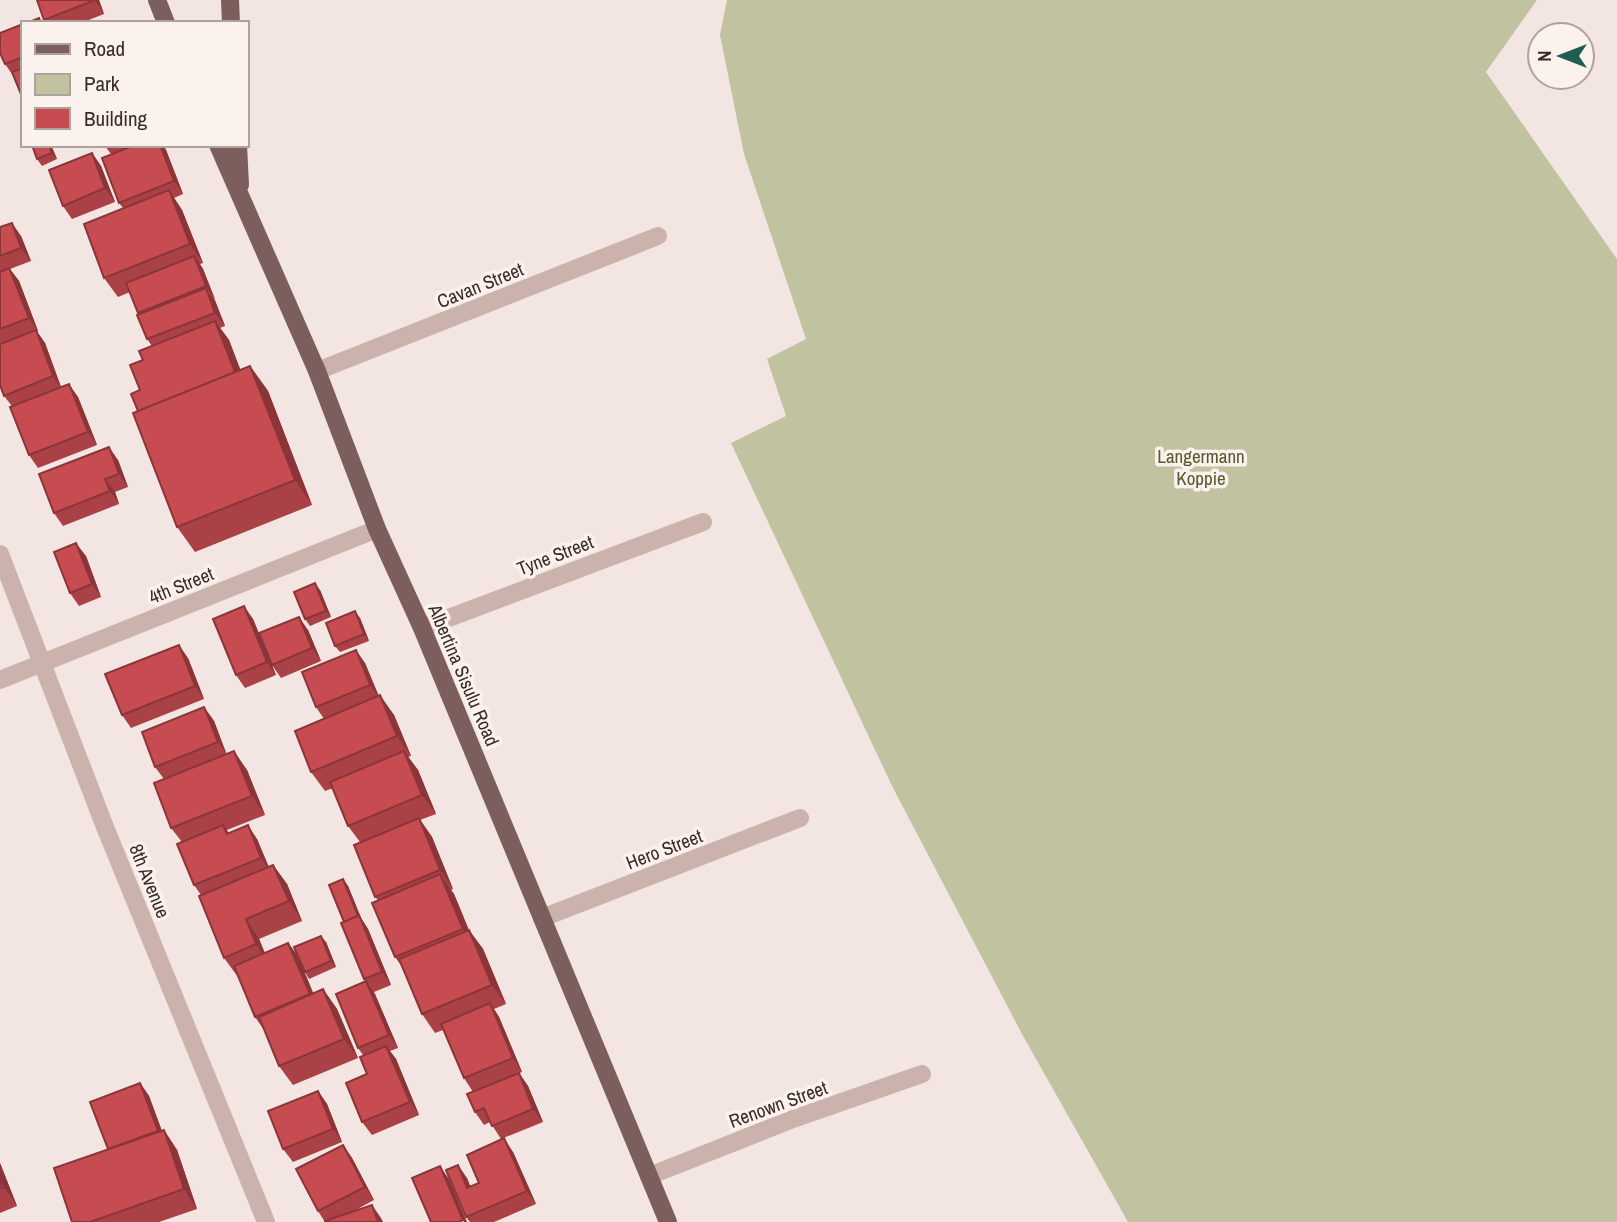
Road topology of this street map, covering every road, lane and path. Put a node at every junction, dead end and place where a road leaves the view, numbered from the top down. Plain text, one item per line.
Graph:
1 (157, 0) edge
2 (230, 0) edge
3 (165, 21) edge
4 (231, 21) edge
5 (219, 147) edge
6 (237, 147) edge
7 (240, 199) junction
8 (657, 236) dead end
9 (317, 371) junction
10 (703, 522) dead end
11 (377, 529) junction
12 (0, 554) edge
13 (422, 628) junction
14 (44, 663) junction
15 (0, 680) edge
16 (800, 818) dead end
17 (542, 918) junction
18 (922, 1074) dead end
19 (649, 1176) junction
20 (266, 1222) edge
21 (668, 1222) edge

1 - 3 main road
2 - 4 main road
5 - 7 main road, Albertina Sisulu Road
6 - 7 main road
7 - 9 main road, Albertina Sisulu Road
8 - 9 street, Cavan Street
9 - 11 main road, Albertina Sisulu Road
10 - 13 street, Tyne Street
11 - 13 main road, Albertina Sisulu Road
11 - 14 street, 4th Street
12 - 14 street, 8th Avenue
13 - 17 main road, Albertina Sisulu Road
14 - 15 street, 4th Street
14 - 20 street, 8th Avenue
16 - 17 street, Hero Street
17 - 19 main road, Albertina Sisulu Road
18 - 19 street, Renown Street
19 - 21 main road, Albertina Sisulu Road

